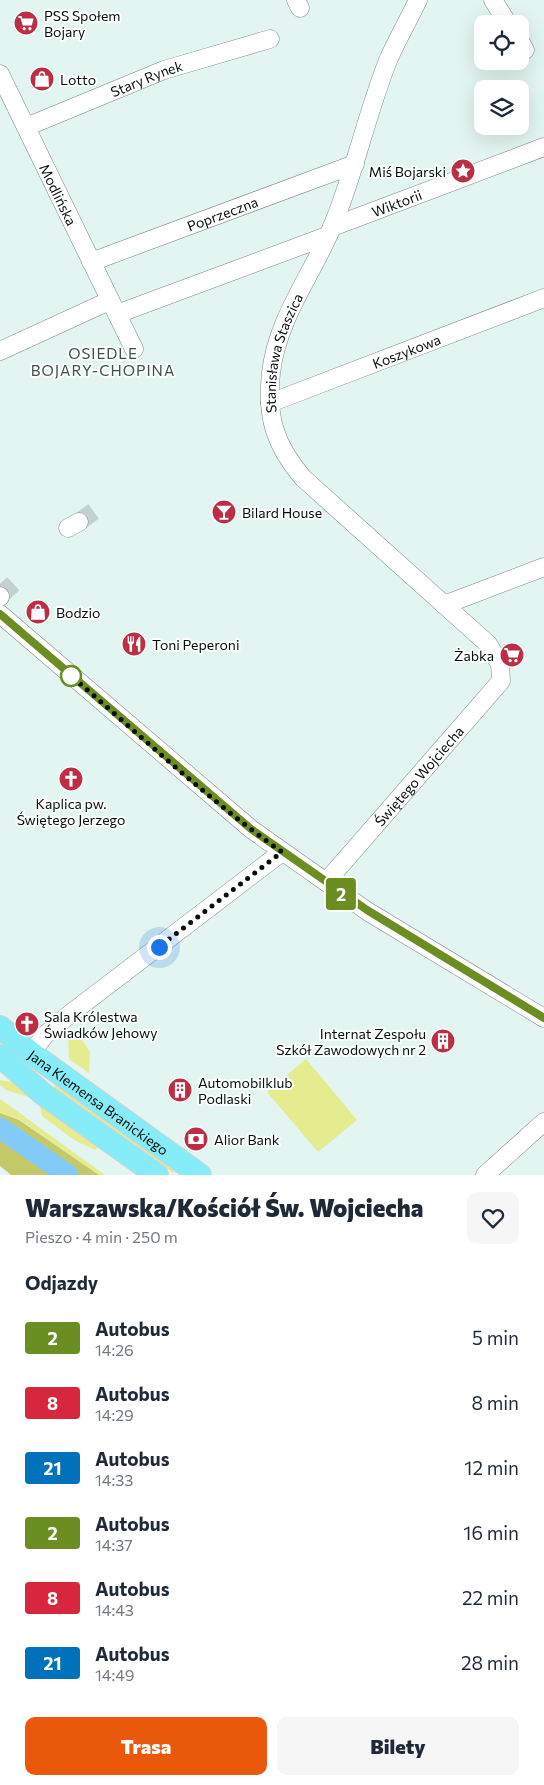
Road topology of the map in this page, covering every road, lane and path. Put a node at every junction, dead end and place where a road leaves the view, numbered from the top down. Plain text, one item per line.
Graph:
1 (418, 0) edge
2 (493, 0) edge
3 (502, 15) edge
4 (270, 39) dead end
5 (0, 74) edge
6 (26, 127) junction
7 (544, 147) edge
8 (355, 164) junction
9 (330, 232) junction
10 (91, 262) junction
11 (544, 298) edge
12 (113, 308) junction
13 (134, 349) dead end
14 (0, 351) edge
15 (270, 403) junction
16 (544, 567) edge
17 (444, 605) junction
18 (0, 614) edge
19 (500, 664) joint
20 (282, 852) junction
21 (326, 882) junction
22 (544, 1018) edge
23 (0, 1027) edge
24 (31, 1053) junction
25 (2, 1063) edge
26 (544, 1122) edge
27 (190, 1172) edge
28 (156, 1175) edge
29 (485, 1175) edge

1 - 8 street, Stanisława Staszica
2 - 3 street
4 - 6 street, Stary Rynek
5 - 6 street, Modlińska
6 - 10 street, Modlińska
7 - 9 street, Wiktorii
8 - 9 street, Stanisława Staszica
8 - 10 street, Poprzeczna
9 - 12 street
9 - 15 street, Stanisława Staszica
10 - 12 street, Modlińska
11 - 15 street, Koszykowa
12 - 13 street, Modlińska
12 - 14 street
15 - 17 street, Stanisława Staszica
16 - 17 street
17 - 19 street, Stanisława Staszica
18 - 20 street
19 - 21 street, Świętego Wojciecha
20 - 21 street
20 - 24 street
21 - 22 street
23 - 24 main road, Jana Klemensa Branickiego
24 - 27 main road, Jana Klemensa Branickiego
25 - 28 main road, Jana Klemensa Branickiego
26 - 29 street

